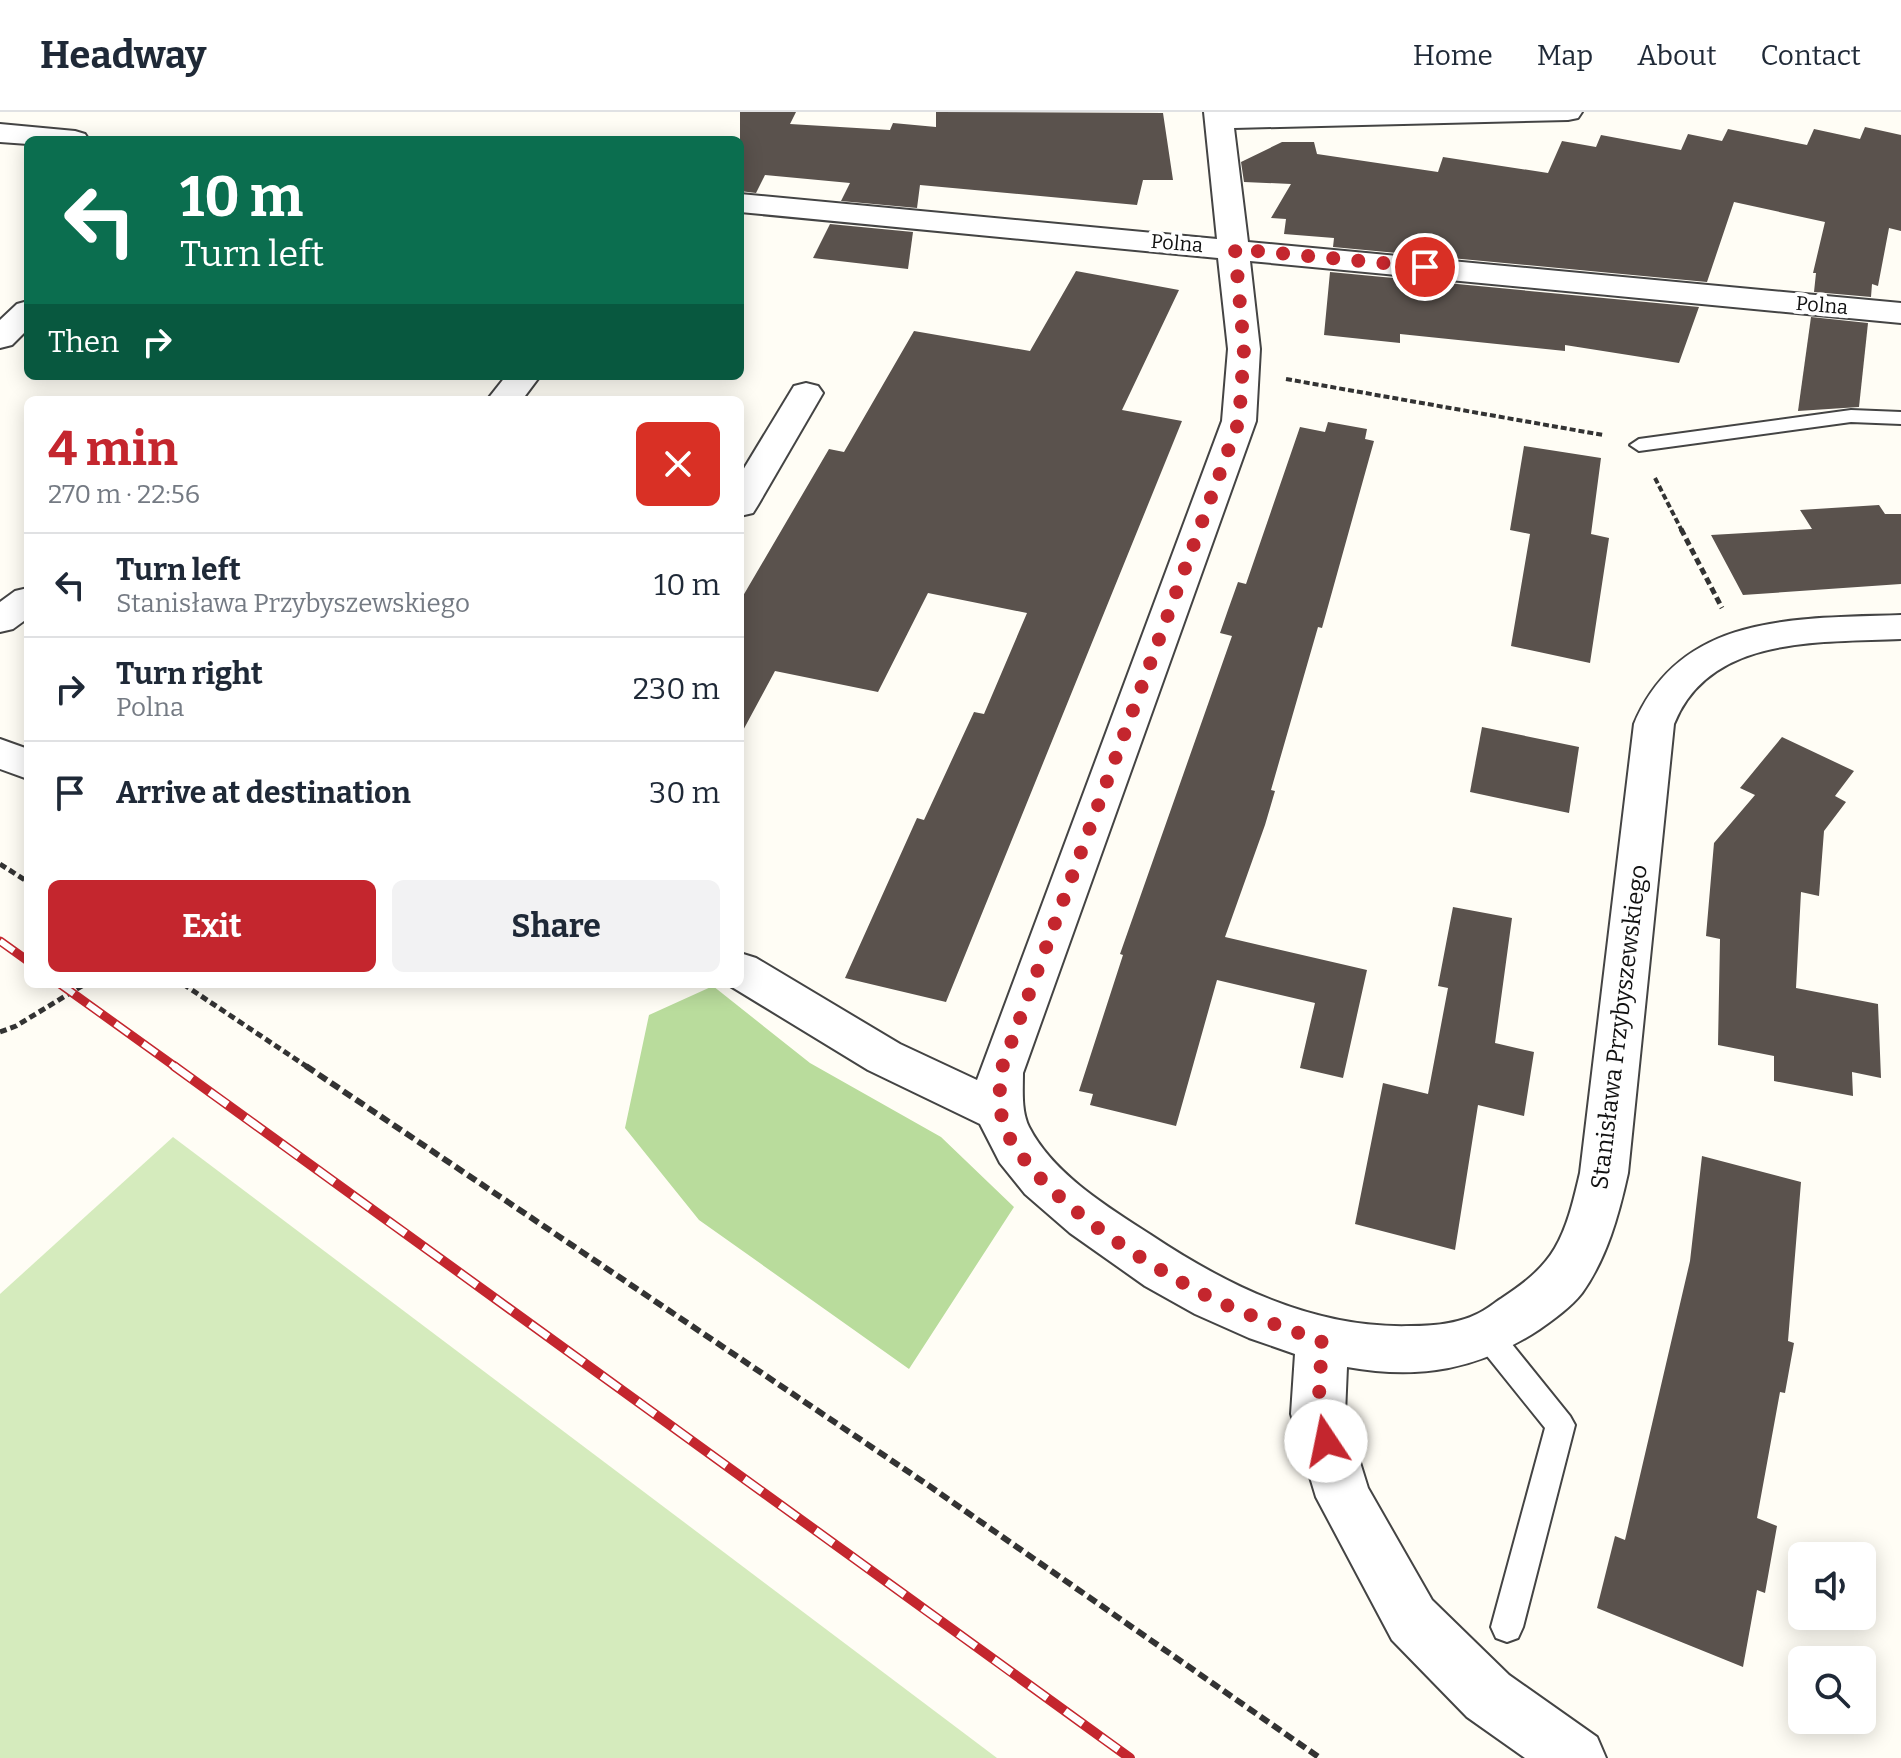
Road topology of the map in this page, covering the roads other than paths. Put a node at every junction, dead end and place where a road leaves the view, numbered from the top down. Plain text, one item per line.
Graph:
1 (1568, 112) edge
2 (1219, 116) edge
3 (0, 133) edge
4 (32, 136) edge
5 (744, 203) edge
6 (1235, 249) junction
7 (1901, 313) edge
8 (24, 315) edge
9 (0, 338) edge
10 (520, 380) edge
11 (806, 393) dead end
12 (507, 396) edge
13 (1901, 418) edge
14 (1639, 445) road end
15 (744, 498) edge
16 (24, 603) edge
17 (0, 620) edge
18 (1901, 627) edge
19 (0, 753) edge
20 (24, 763) edge
21 (744, 972) edge
22 (1000, 1112) junction
23 (1489, 1337) junction
24 (1322, 1342) junction
25 (1507, 1627) dead end
26 (1576, 1758) edge

1 - 2 street
2 - 6 street, Stanisława Przybyszewskiego
3 - 4 street
5 - 6 street, Polna
6 - 7 street, Polna
6 - 22 street, Stanisława Przybyszewskiego
8 - 9 street
10 - 12 street
11 - 15 street
13 - 14 lane
16 - 17 street
18 - 23 street, Stanisława Przybyszewskiego
19 - 20 street
21 - 22 street
22 - 24 street, Stanisława Przybyszewskiego
23 - 24 street, Stanisława Przybyszewskiego
23 - 25 lane
24 - 26 street

